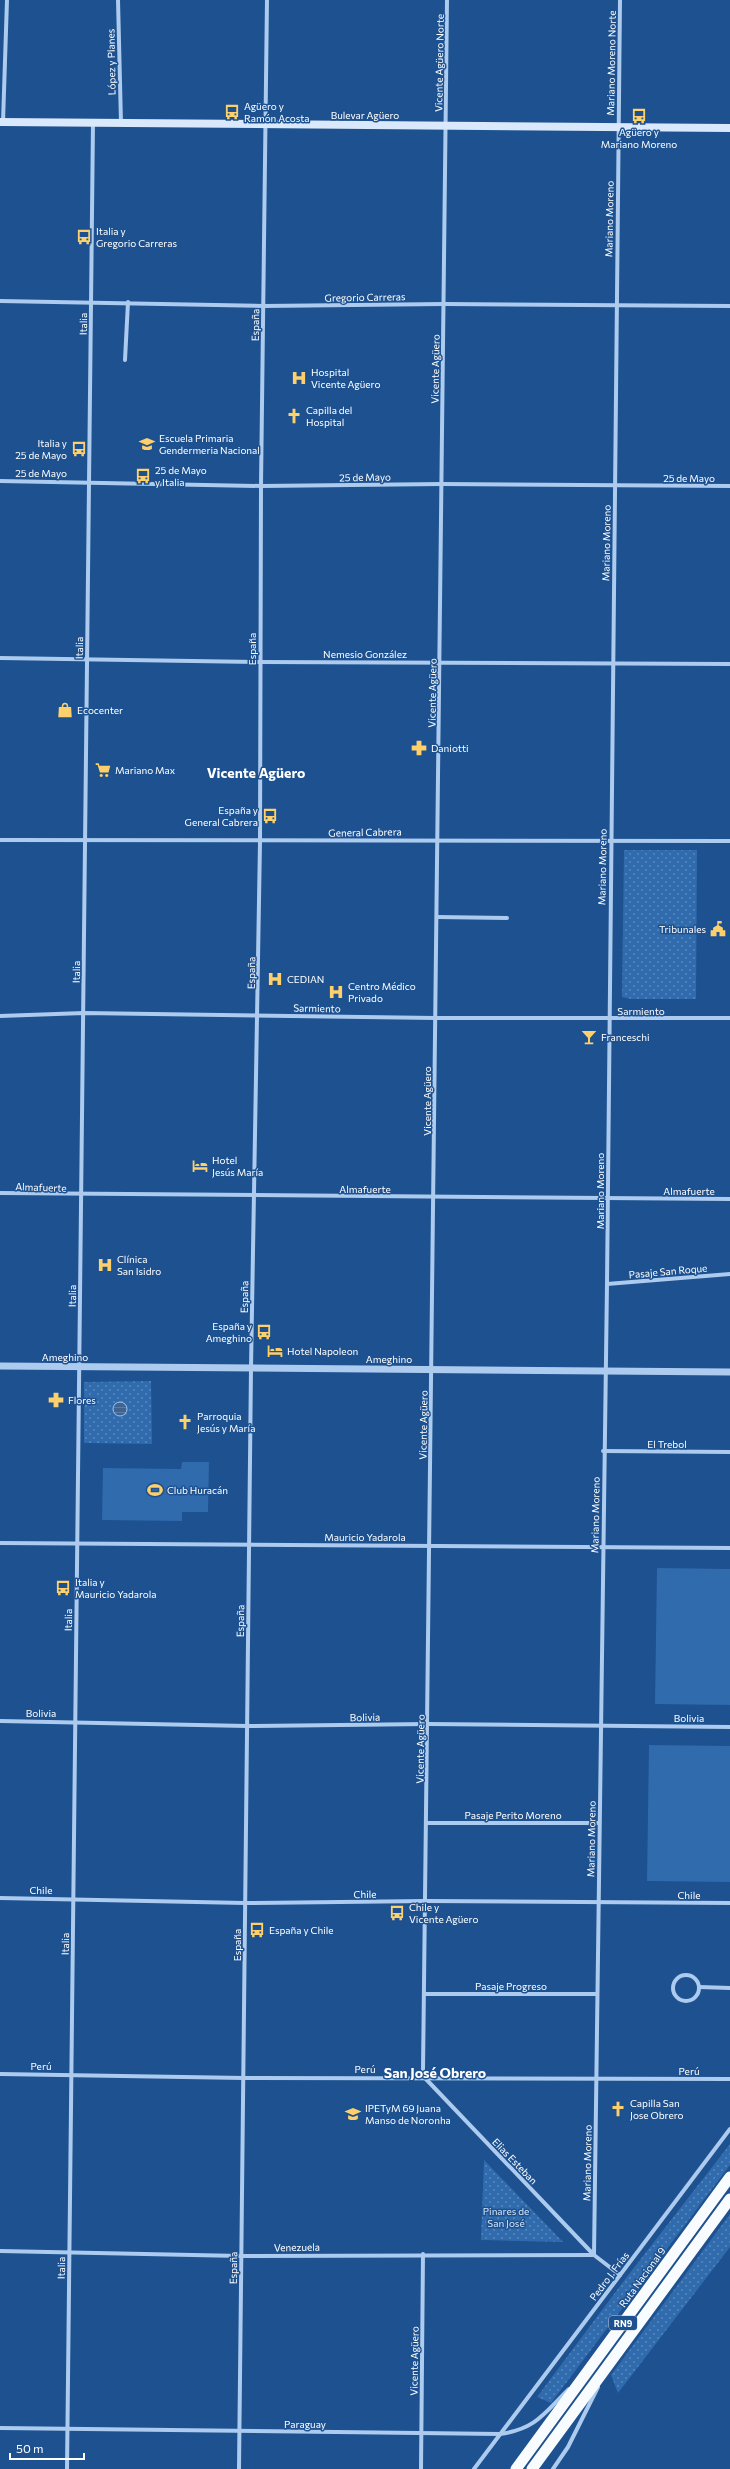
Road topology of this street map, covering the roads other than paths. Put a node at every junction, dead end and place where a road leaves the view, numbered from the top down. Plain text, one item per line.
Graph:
1 (6, 0) edge
2 (118, 0) edge
3 (267, 0) edge
4 (447, 0) edge
5 (620, 0) edge
6 (2, 122) edge
7 (93, 123) junction
8 (121, 123) junction
9 (265, 124) junction
10 (446, 126) junction
11 (618, 127) junction
12 (730, 128) edge
13 (0, 301) edge
14 (91, 301) junction
15 (128, 302) junction
16 (444, 304) junction
17 (616, 305) junction
18 (263, 306) junction
19 (730, 306) edge
20 (125, 360) dead end
21 (0, 481) edge
22 (89, 481) junction
23 (442, 484) junction
24 (614, 485) junction
25 (261, 486) junction
26 (730, 486) edge
27 (0, 658) edge
28 (87, 659) junction
29 (260, 662) junction
30 (440, 662) junction
31 (612, 663) junction
32 (730, 664) edge
33 (438, 839) junction
34 (0, 840) edge
35 (610, 840) junction
36 (730, 841) edge
37 (85, 842) junction
38 (260, 842) junction
39 (437, 917) junction
40 (508, 918) dead end
41 (84, 1013) junction
42 (258, 1015) junction
43 (0, 1016) edge
44 (435, 1018) junction
45 (730, 1018) edge
46 (608, 1019) junction
47 (0, 1194) edge
48 (81, 1196) junction
49 (254, 1196) junction
50 (434, 1197) junction
51 (608, 1198) junction
52 (730, 1199) edge
53 (730, 1274) edge
54 (607, 1284) junction
55 (0, 1366) edge
56 (79, 1367) junction
57 (251, 1368) junction
58 (432, 1369) junction
59 (605, 1371) junction
60 (730, 1372) edge
61 (603, 1452) junction
62 (730, 1452) edge
63 (0, 1543) edge
64 (77, 1543) junction
65 (249, 1544) junction
66 (430, 1546) junction
67 (602, 1547) junction
68 (730, 1548) edge
69 (0, 1721) edge
70 (75, 1722) junction
71 (428, 1724) junction
72 (247, 1726) junction
73 (600, 1726) junction
74 (730, 1727) edge
75 (427, 1822) junction
76 (599, 1823) junction
77 (0, 1898) edge
78 (73, 1898) junction
79 (426, 1901) junction
80 (598, 1902) junction
81 (245, 1903) junction
82 (730, 1903) edge
83 (699, 1987) junction
84 (730, 1988) edge
85 (425, 1994) junction
86 (597, 1994) junction
87 (0, 2074) edge
88 (71, 2075) junction
89 (424, 2077) junction
90 (244, 2078) junction
91 (596, 2079) junction
92 (730, 2080) edge
93 (730, 2129) edge
94 (730, 2177) edge
95 (730, 2199) edge
96 (0, 2251) edge
97 (69, 2251) junction
98 (423, 2254) junction
99 (594, 2255) junction
100 (241, 2256) junction
101 (620, 2275) junction
102 (610, 2364) junction
103 (588, 2371) junction
104 (0, 2428) edge
105 (67, 2428) junction
106 (239, 2432) junction
107 (421, 2432) junction
108 (500, 2434) junction
109 (67, 2469) edge
110 (239, 2469) edge
111 (421, 2469) edge
112 (474, 2469) edge
113 (516, 2469) edge
114 (532, 2469) edge
115 (553, 2469) edge

1 - 6 street
2 - 8 street, López y Planes
3 - 9 street, España
4 - 10 street, Vicente Agüero Norte
5 - 11 street, Mariano Moreno Norte
6 - 7 main road, Bulevar Agüero
7 - 8 main road, Bulevar Agüero
7 - 14 street, Italia
8 - 9 main road, Bulevar Agüero
9 - 10 main road, Bulevar Agüero
9 - 18 street, España
10 - 11 main road, Bulevar Agüero
10 - 16 street, Vicente Agüero
11 - 12 main road, Bulevar Agüero
11 - 17 street, Mariano Moreno
13 - 14 street, Gregorio Carreras
14 - 15 street, Gregorio Carreras
14 - 22 street, Italia
15 - 18 street, Gregorio Carreras
15 - 20 street
16 - 17 street, Gregorio Carreras
16 - 18 street, Gregorio Carreras
16 - 23 street, Vicente Agüero
17 - 19 street, Gregorio Carreras
17 - 24 street, Mariano Moreno
18 - 25 street, España
21 - 22 street, 25 de Mayo
22 - 25 street, 25 de Mayo
22 - 28 street, Italia
23 - 24 street, 25 de Mayo
23 - 25 street, 25 de Mayo
23 - 30 street, Vicente Agüero
24 - 26 street, 25 de Mayo
24 - 31 street, Mariano Moreno
25 - 29 street, España
27 - 28 street, Nemesio González
28 - 29 street, Nemesio González
28 - 37 street, Italia
29 - 30 street, Nemesio González
29 - 38 street, España
30 - 31 street, Nemesio González
30 - 33 street, Vicente Agüero
31 - 32 street, Nemesio González
31 - 35 street, Mariano Moreno
33 - 35 street, General Cabrera
33 - 38 street, General Cabrera
33 - 39 street, Vicente Agüero
34 - 37 street, General Cabrera
35 - 36 street, General Cabrera
35 - 46 street, Mariano Moreno
37 - 38 street, General Cabrera
37 - 41 street, Italia
38 - 42 street, España
39 - 40 street
39 - 44 street, Vicente Agüero
41 - 42 street, Sarmiento
41 - 43 street, Sarmiento
41 - 48 street, Italia
42 - 44 street, Sarmiento
42 - 49 street, España
44 - 46 street, Sarmiento
44 - 50 street, Vicente Agüero
45 - 46 street, Sarmiento
46 - 51 street, Mariano Moreno
47 - 48 street, Almafuerte
48 - 49 street, Almafuerte
48 - 56 street, Italia
49 - 50 street, Almafuerte
49 - 57 street, España
50 - 51 street, Almafuerte
50 - 58 street, Vicente Agüero
51 - 52 street, Almafuerte
51 - 54 street, Mariano Moreno
53 - 54 street, Pasaje San Roque
54 - 59 street, Mariano Moreno
55 - 56 street, Ameghino
56 - 57 street, Ameghino
56 - 64 street, Italia
57 - 58 street, Ameghino
57 - 65 street, España
58 - 59 street, Ameghino
58 - 66 street, Vicente Agüero
59 - 60 street, Ameghino
59 - 61 street, Mariano Moreno
61 - 62 street, El Trebol
61 - 67 street, Mariano Moreno
63 - 64 street, Mauricio Yadarola
64 - 65 street, Mauricio Yadarola
64 - 70 street, Italia
65 - 66 street, Mauricio Yadarola
65 - 72 street, España
66 - 67 street, Mauricio Yadarola
66 - 71 street, Vicente Agüero
67 - 68 street, Mauricio Yadarola
67 - 73 street, Mariano Moreno
69 - 70 street, Bolivia
70 - 72 street, Bolivia
70 - 78 street, Italia
71 - 72 street, Bolivia
71 - 73 street, Bolivia
71 - 75 street, Vicente Agüero
72 - 81 street, España
73 - 74 street, Bolivia
73 - 76 street, Mariano Moreno
75 - 76 street, Pasaje Perito Moreno
75 - 79 street, Vicente Agüero
76 - 80 street, Mariano Moreno
77 - 78 street, Chile
78 - 81 street, Chile
78 - 88 street, Italia
79 - 80 street, Chile
79 - 81 street, Chile
79 - 85 street, Vicente Agüero
80 - 82 street, Chile
80 - 86 street, Mariano Moreno
81 - 90 street, España
83 - 83 street
83 - 84 street
85 - 86 street, Pasaje Progreso
85 - 89 street, Vicente Agüero
86 - 91 street, Mariano Moreno
87 - 88 street, Perú
88 - 90 street, Perú
88 - 97 street, Italia
89 - 90 street, Perú
89 - 91 street, Perú
89 - 99 street, Elias Esteban
90 - 100 street, España
91 - 92 street, Perú
91 - 99 street, Mariano Moreno
93 - 101 street, Pedro J. Frías
94 - 103 highway, Ruta Nacional 9 / RN9
95 - 102 highway, RN9
96 - 97 street, Venezuela
97 - 100 street, Venezuela
97 - 105 street, Italia
98 - 99 street, Venezuela
98 - 100 street, Venezuela
98 - 107 street, Vicente Agüero
99 - 101 street, Elias Esteban
100 - 106 street, España
101 - 108 street, Pedro J. Frías
102 - 114 highway, RN9
102 - 115 street
103 - 108 street, Paraguay
103 - 113 highway, Ruta Nacional 9 / RN9
104 - 105 street, Paraguay
105 - 106 street, Paraguay
105 - 109 street, Italia
106 - 107 street, Paraguay
106 - 110 street, España
107 - 108 street, Paraguay
107 - 111 street, Vicente Agüero
108 - 112 street, Pedro J. Frías

